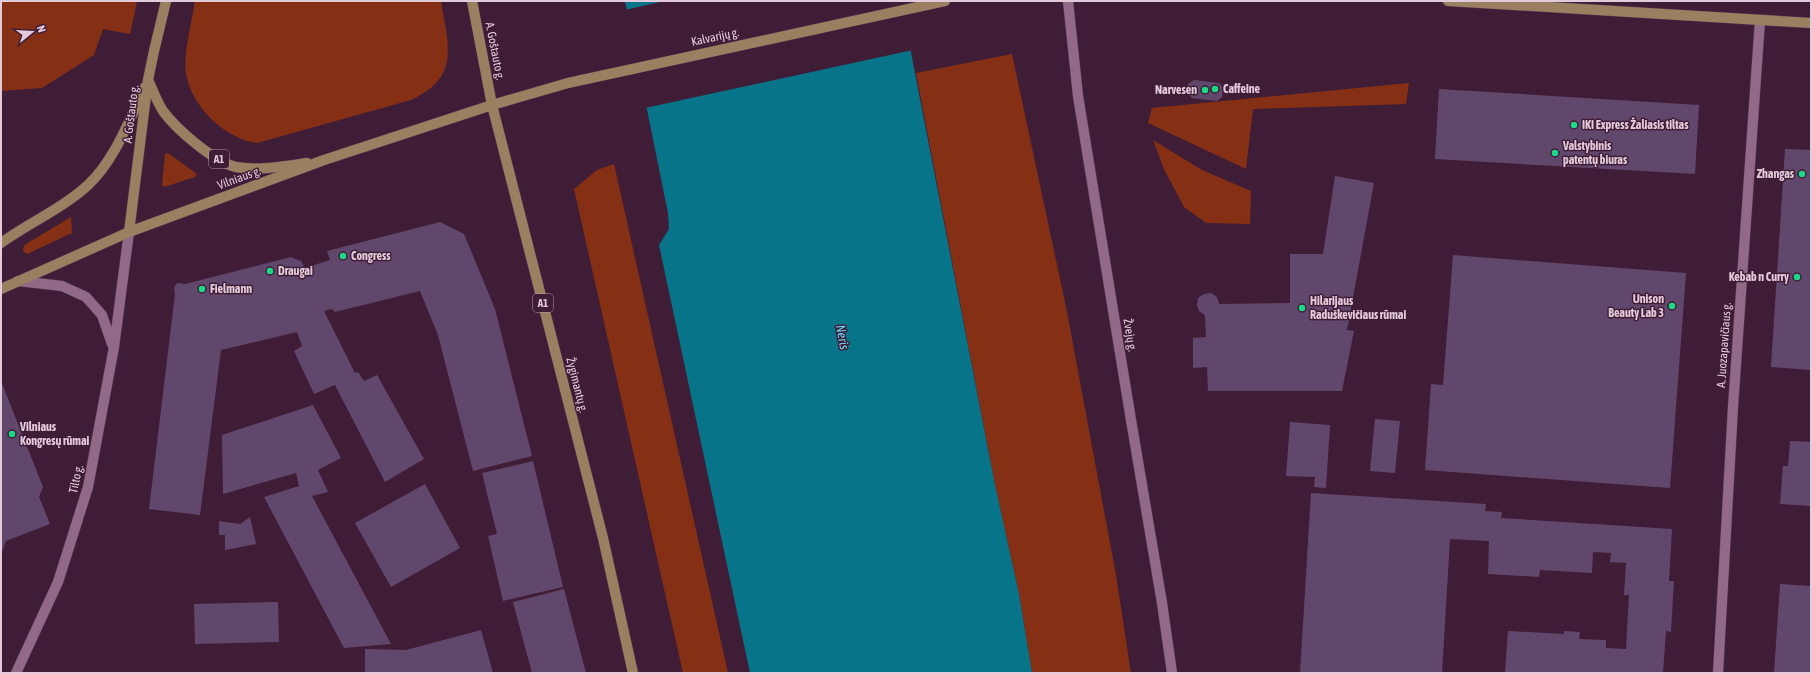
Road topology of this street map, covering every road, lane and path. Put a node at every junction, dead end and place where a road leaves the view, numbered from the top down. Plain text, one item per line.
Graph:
1 (166, 1) edge
2 (472, 1) edge
3 (945, 1) edge
4 (1068, 1) edge
5 (1448, 1) edge
6 (1760, 20) junction
7 (1811, 23) edge
8 (148, 80) junction
9 (492, 105) junction
10 (324, 160) junction
11 (129, 232) junction
12 (1, 243) edge
13 (18, 281) junction
14 (1, 289) edge
15 (114, 347) junction
16 (16, 673) edge
17 (633, 673) edge
18 (1172, 673) edge
19 (1718, 673) edge

1 - 8 main road, A. Goštauto g.
2 - 9 main road, A. Goštauto g. / A1
3 - 9 main road, Kalvarijų g.
4 - 18 street, Žvejų g.
5 - 6 main road
6 - 7 main road
6 - 19 street, A. Juozapavičiaus g.
8 - 10 main road, A1
8 - 11 main road, A. Goštauto g.
8 - 12 main road
9 - 10 main road, Vilniaus g. / A1
9 - 17 main road, Žygimantų g. / A1
10 - 11 main road, Vilniaus g.
11 - 13 main road, Vilniaus g.
11 - 15 street, Tilto g.
13 - 14 main road, Vilniaus g.
13 - 15 street
15 - 16 street, Tilto g.

